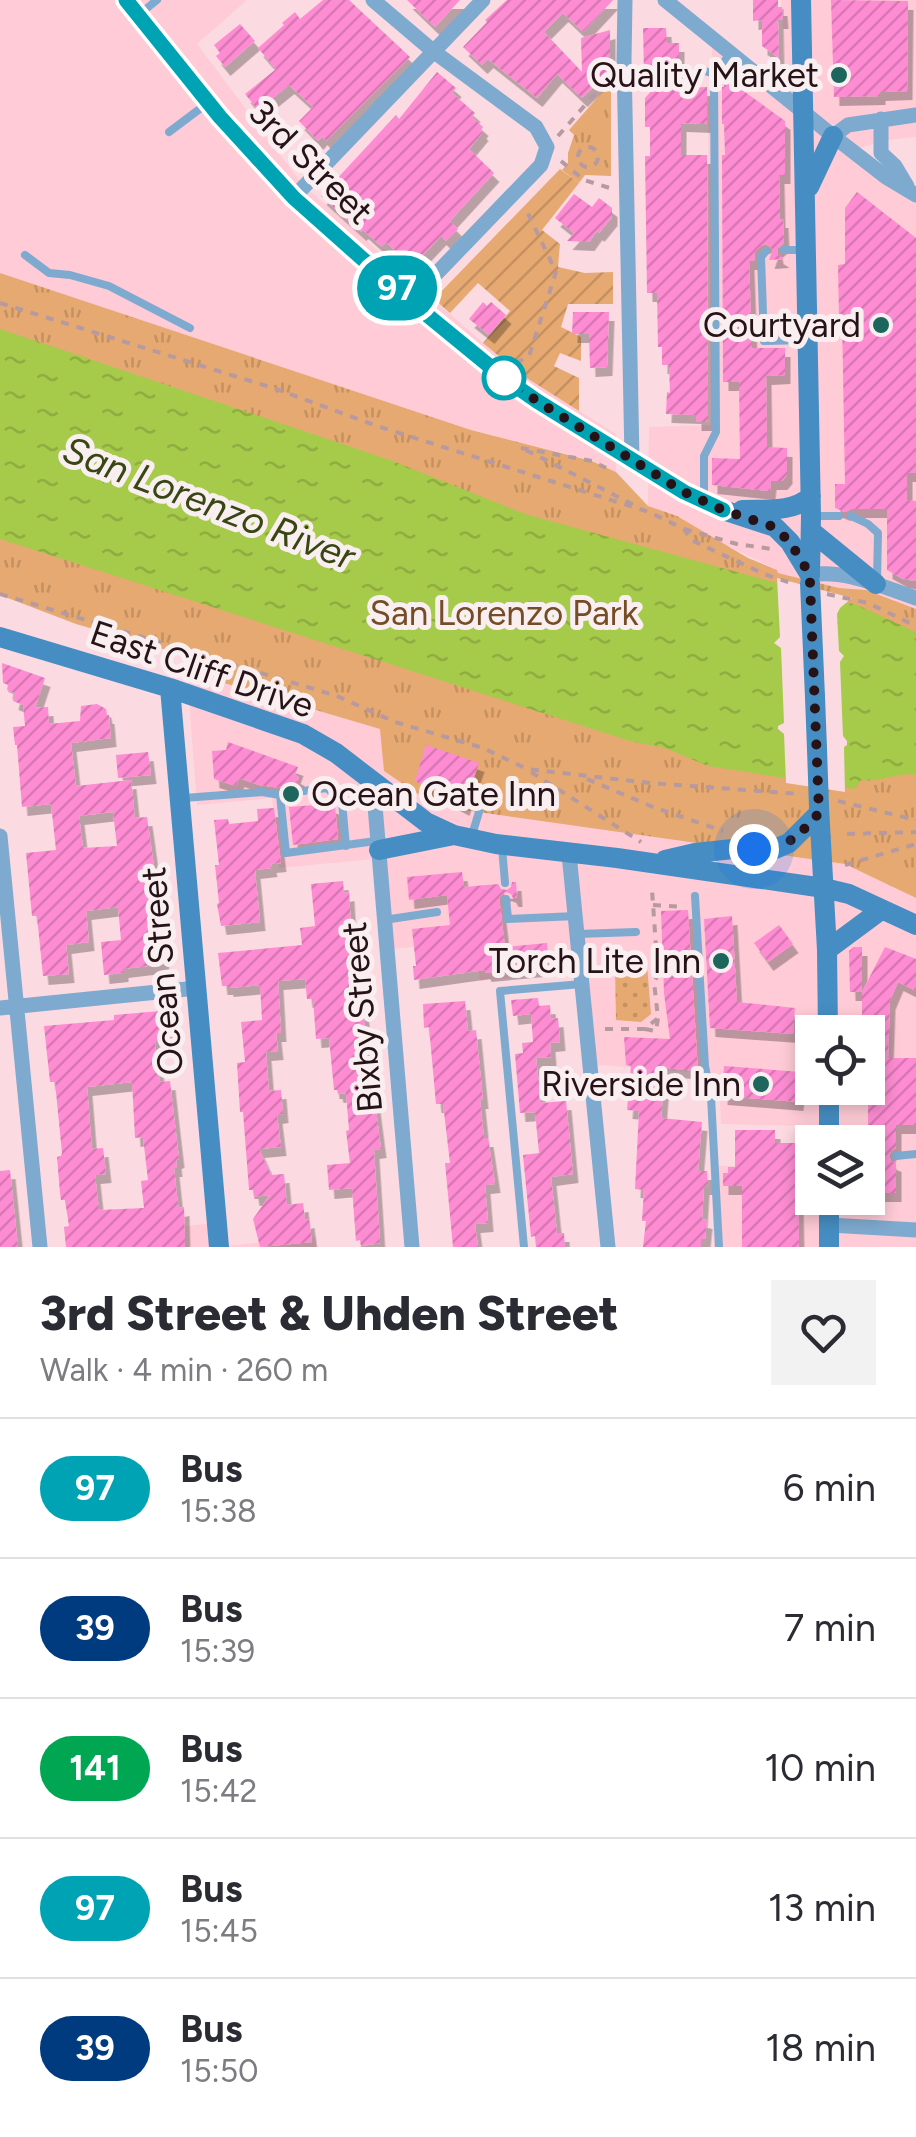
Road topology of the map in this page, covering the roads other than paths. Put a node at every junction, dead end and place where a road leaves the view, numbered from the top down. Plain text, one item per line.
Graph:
1 (157, 0) edge
2 (373, 0) edge
3 (483, 0) edge
4 (625, 0) edge
5 (665, 0) edge
6 (801, 0) edge
7 (132, 8) edge
8 (433, 51) junction
9 (731, 53) junction
10 (714, 74) junction
11 (624, 82) junction
12 (209, 103) junction
13 (804, 111) junction
14 (916, 115) edge
15 (881, 119) junction
16 (169, 132) dead end
17 (833, 136) junction
18 (806, 193) junction
19 (913, 193) edge
20 (294, 198) junction
21 (766, 250) dead end
22 (784, 250) dead end
23 (807, 250) junction
24 (25, 255) dead end
25 (410, 301) junction
26 (190, 328) dead end
27 (808, 340) junction
28 (632, 460) junction
29 (714, 506) junction
30 (811, 514) junction
31 (839, 516) dead end
32 (852, 516) dead end
33 (806, 579) junction
34 (876, 584) junction
35 (916, 598) edge
36 (0, 637) edge
37 (170, 688) junction
38 (373, 782) junction
39 (486, 789) dead end
40 (288, 794) junction
41 (180, 799) junction
42 (819, 810) junction
43 (0, 836) edge
44 (462, 837) junction
45 (502, 844) junction
46 (346, 846) junction
47 (378, 846) junction
48 (570, 854) junction
49 (654, 863) junction
50 (505, 883) dead end
51 (824, 888) junction
52 (695, 896) dead end
53 (506, 899) dead end
54 (881, 910) junction
55 (437, 912) dead end
56 (576, 916) junction
57 (384, 920) junction
58 (916, 925) edge
59 (636, 932) dead end
60 (578, 934) junction
61 (827, 950) junction
62 (582, 984) junction
63 (197, 988) junction
64 (18, 1007) junction
65 (0, 1008) edge
66 (828, 1015) edge
67 (916, 1154) edge
68 (896, 1156) dead end
69 (830, 1215) edge
70 (830, 1225) junction
71 (916, 1230) edge
72 (40, 1247) edge
73 (220, 1247) edge
74 (412, 1247) edge
75 (524, 1247) edge
76 (608, 1247) edge
77 (719, 1247) edge
78 (829, 1247) edge

1 - 7 lane
2 - 8 street
3 - 8 street
4 - 11 street
5 - 9 street
6 - 13 street
7 - 12 street, 3rd Street
8 - 20 street
8 - 25 street
9 - 10 lane
9 - 13 street
10 - 11 lane
10 - 29 lane
11 - 28 street
12 - 16 lane
12 - 20 street, 3rd Street
13 - 17 street
13 - 18 street
14 - 15 street
15 - 17 street
15 - 19 street
17 - 18 street
17 - 19 street
18 - 23 street
20 - 25 street, 3rd Street
21 - 27 lane
22 - 23 lane
23 - 27 street
24 - 26 lane
25 - 28 street, 3rd Street
27 - 30 street
28 - 29 street, 3rd Street
29 - 30 street
29 - 33 street, 3rd Street
30 - 31 lane
30 - 33 street
30 - 34 street
32 - 34 lane
33 - 34 street
33 - 42 street, bridge
34 - 35 street
36 - 37 street, East Cliff Drive
37 - 38 street, East Cliff Drive
37 - 41 street, Ocean Street
38 - 44 street, East Cliff Drive
38 - 47 street, Bixby Street
39 - 44 lane
40 - 41 lane
40 - 46 lane
40 - 46 lane
41 - 63 street, Ocean Street
42 - 49 street
42 - 51 street
43 - 64 street
44 - 45 street
44 - 47 street
45 - 48 street
45 - 50 lane
46 - 47 lane
47 - 57 street, Bixby Street
48 - 49 street
48 - 56 street
49 - 51 street
51 - 54 street
51 - 61 street
52 - 77 lane
53 - 56 lane
54 - 58 street
54 - 61 street
55 - 57 lane
56 - 60 street
57 - 74 street, Bixby Street
59 - 60 lane
60 - 62 street
61 - 66 street
62 - 75 lane
62 - 76 street
63 - 64 street
63 - 73 street, Ocean Street
64 - 65 street
64 - 72 street
67 - 68 lane
69 - 70 street
70 - 71 street
70 - 78 street

